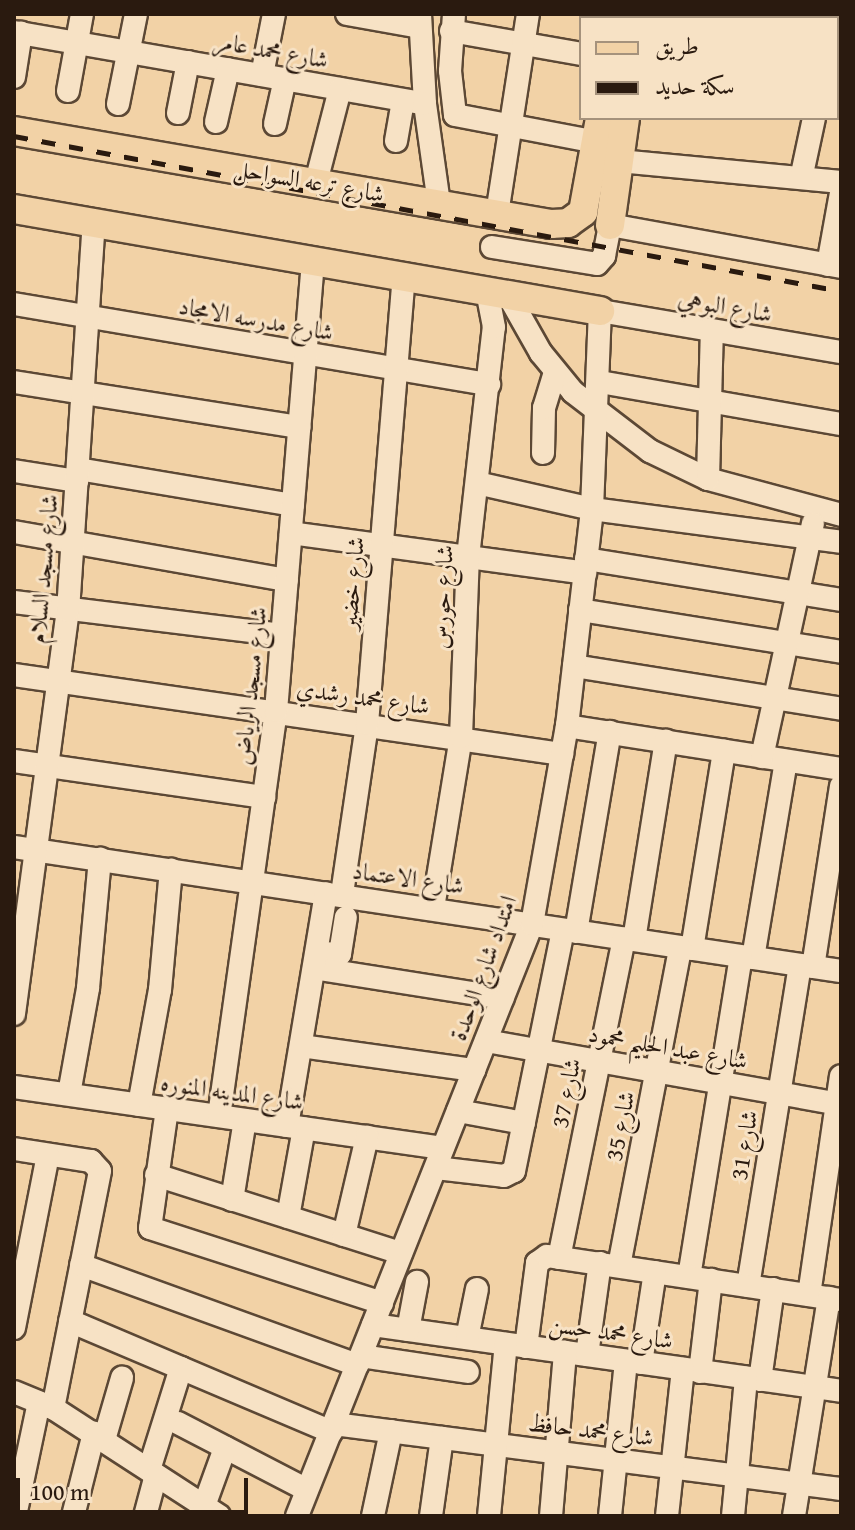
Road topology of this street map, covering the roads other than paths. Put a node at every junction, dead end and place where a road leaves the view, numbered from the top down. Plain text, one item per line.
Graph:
1 (82, 14) edge
2 (136, 14) edge
3 (274, 14) edge
4 (347, 14) edge
5 (528, 14) edge
6 (420, 20) edge
7 (453, 22) edge
8 (18, 32) edge
9 (77, 43) junction
10 (523, 44) junction
11 (127, 52) junction
12 (579, 54) edge
13 (188, 62) junction
14 (228, 69) junction
15 (262, 75) junction
16 (14, 77) edge
17 (285, 79) junction
18 (340, 89) junction
19 (68, 91) dead end
20 (414, 102) junction
21 (118, 104) dead end
22 (178, 113) dead end
23 (625, 120) edge
24 (814, 120) edge
25 (216, 122) dead end
26 (275, 124) dead end
27 (510, 126) junction
28 (598, 130) edge
29 (14, 131) edge
30 (396, 141) dead end
31 (619, 161) junction
32 (802, 174) junction
33 (316, 182) junction
34 (841, 182) edge
35 (841, 193) edge
36 (439, 204) junction
37 (14, 209) edge
38 (497, 214) junction
39 (94, 222) junction
40 (610, 225) junction
41 (492, 247) dead end
42 (313, 260) junction
43 (834, 266) edge
44 (404, 275) junction
45 (497, 291) junction
46 (14, 304) edge
47 (600, 311) junction
48 (88, 316) junction
49 (712, 331) junction
50 (841, 352) edge
51 (305, 353) junction
52 (396, 369) junction
53 (555, 372) junction
54 (14, 382) edge
55 (600, 382) junction
56 (489, 384) junction
57 (83, 393) junction
58 (711, 401) junction
59 (600, 417) junction
60 (841, 424) edge
61 (299, 427) junction
62 (543, 453) dead end
63 (14, 471) edge
64 (77, 475) junction
65 (708, 479) junction
66 (477, 483) junction
67 (293, 505) junction
68 (592, 509) junction
69 (816, 509) junction
70 (841, 515) edge
71 (14, 532) edge
72 (291, 533) junction
73 (809, 538) junction
74 (73, 541) junction
75 (841, 542) edge
76 (382, 545) junction
77 (468, 557) junction
78 (586, 566) junction
79 (287, 580) junction
80 (797, 593) junction
81 (841, 600) edge
82 (14, 602) edge
83 (580, 610) junction
84 (68, 611) junction
85 (282, 635) junction
86 (786, 643) junction
87 (841, 652) edge
88 (574, 666) junction
89 (14, 675) edge
90 (58, 681) junction
91 (774, 698) junction
92 (841, 709) edge
93 (276, 711) junction
94 (367, 724) junction
95 (567, 726) junction
96 (610, 732) junction
97 (461, 737) junction
98 (666, 741) junction
99 (724, 751) junction
100 (562, 754) junction
101 (762, 757) junction
102 (14, 761) edge
103 (786, 761) junction
104 (47, 766) junction
105 (841, 769) edge
106 (841, 786) edge
107 (264, 797) junction
108 (25, 849) edge
109 (100, 859) junction
110 (171, 870) junction
111 (252, 881) junction
112 (334, 894) junction
113 (433, 908) junction
114 (346, 917) dead end
115 (532, 924) junction
116 (570, 931) junction
117 (629, 940) junction
118 (686, 948) junction
119 (747, 958) junction
120 (315, 960) junction
121 (806, 966) junction
122 (841, 971) edge
123 (503, 998) junction
124 (14, 1014) edge
125 (486, 1041) junction
126 (301, 1046) junction
127 (539, 1050) junction
128 (599, 1061) junction
129 (474, 1070) junction
130 (657, 1071) junction
131 (841, 1076) edge
132 (720, 1083) junction
133 (14, 1087) edge
134 (779, 1093) junction
135 (69, 1094) junction
136 (839, 1104) edge
137 (139, 1105) junction
138 (167, 1109) junction
139 (458, 1111) junction
140 (219, 1116) junction
141 (245, 1120) junction
142 (524, 1123) junction
143 (296, 1127) junction
144 (367, 1137) junction
145 (14, 1149) edge
146 (48, 1155) junction
147 (439, 1158) junction
148 (156, 1175) junction
149 (232, 1200) junction
150 (288, 1217) junction
151 (344, 1235) junction
152 (401, 1253) junction
153 (559, 1258) junction
154 (81, 1265) junction
155 (609, 1265) junction
156 (655, 1272) junction
157 (700, 1278) junction
158 (417, 1282) dead end
159 (748, 1286) junction
160 (477, 1289) dead end
161 (773, 1289) junction
162 (826, 1297) edge
163 (382, 1303) junction
164 (70, 1321) junction
165 (373, 1325) junction
166 (14, 1328) edge
167 (408, 1330) junction
168 (467, 1338) junction
169 (516, 1345) junction
170 (565, 1352) junction
171 (587, 1355) junction
172 (359, 1360) junction
173 (634, 1362) junction
174 (181, 1368) junction
175 (692, 1370) junction
176 (468, 1372) dead end
177 (122, 1378) dead end
178 (753, 1379) junction
179 (814, 1387) junction
180 (841, 1391) edge
181 (14, 1392) edge
182 (46, 1405) junction
183 (178, 1423) dead end
184 (332, 1428) junction
185 (391, 1431) junction
186 (99, 1437) junction
187 (442, 1438) junction
188 (496, 1445) junction
189 (225, 1448) junction
190 (556, 1452) junction
191 (614, 1460) junction
192 (672, 1467) junction
193 (153, 1472) junction
194 (735, 1475) junction
195 (798, 1483) junction
196 (841, 1489) edge
197 (307, 1490) junction
198 (211, 1511) edge
199 (15, 1516) edge
200 (73, 1516) edge
201 (145, 1516) edge
202 (297, 1516) edge
203 (373, 1516) edge
204 (431, 1516) edge
205 (489, 1516) edge
206 (551, 1516) edge
207 (610, 1516) edge
208 (667, 1516) edge
209 (733, 1516) edge
210 (794, 1516) edge

1 - 9 street
2 - 11 street
3 - 15 street
4 - 6 street
5 - 10 street
6 - 20 street
7 - 10 street
7 - 27 street
8 - 9 street, شارع محمد عامر
8 - 16 street
9 - 11 street, شارع محمد عامر
9 - 19 street
10 - 12 street
10 - 27 street
11 - 13 street, شارع محمد عامر
11 - 21 street
13 - 14 street, شارع محمد عامر
13 - 22 street
14 - 15 street, شارع محمد عامر
14 - 25 street
15 - 17 street, شارع محمد عامر
17 - 18 street, شارع محمد عامر
17 - 26 street
18 - 20 street, شارع محمد عامر
18 - 33 street
20 - 30 street
20 - 36 street
23 - 31 main road
24 - 32 street
27 - 28 street
27 - 38 street
28 - 38 main road, شارع ترعه السواحل
29 - 33 main road, شارع ترعه السواحل
31 - 32 street
31 - 40 main road
32 - 34 street
33 - 36 main road, شارع ترعه السواحل
35 - 43 street
36 - 38 main road, شارع ترعه السواحل
37 - 39 main road
39 - 42 main road
39 - 48 street, شارع مسجد السلام
40 - 41 street
40 - 43 street
42 - 44 main road
42 - 51 street, شارع مسجد الرياض
44 - 45 main road
44 - 52 street, شارع خضير
45 - 47 main road
45 - 53 street
45 - 56 street, شارع حورس
46 - 48 street, شارع مدرسه الامجاد
47 - 49 street, شارع البوهي
47 - 55 street, امتداد شارع الوحدة
48 - 51 street, شارع مدرسه الامجاد
48 - 57 street, شارع مسجد السلام
49 - 50 street, شارع البوهي
49 - 58 street
51 - 52 street, شارع مدرسه الامجاد
51 - 61 street, شارع مسجد الرياض
52 - 56 street, شارع مدرسه الامجاد
52 - 76 street, شارع خضير
53 - 59 street
53 - 62 street
54 - 57 street
55 - 58 street
55 - 59 street, امتداد شارع الوحدة
56 - 66 street, شارع حورس
57 - 61 street
57 - 64 street, شارع مسجد السلام
58 - 60 street
58 - 65 street
59 - 65 street
59 - 68 street, امتداد شارع الوحدة
61 - 67 street, شارع مسجد الرياض
63 - 64 street
64 - 67 street
64 - 74 street, شارع مسجد السلام
65 - 69 street
66 - 68 street
66 - 77 street, شارع حورس
67 - 72 street, شارع مسجد الرياض
68 - 73 street
68 - 78 street, امتداد شارع الوحدة
69 - 70 street
69 - 73 street
71 - 74 street
72 - 76 street
72 - 79 street, شارع مسجد الرياض
73 - 75 street
73 - 80 street
74 - 79 street
74 - 84 street, شارع مسجد السلام
76 - 77 street
76 - 94 street, شارع خضير
77 - 78 street
77 - 97 street, شارع حورس
78 - 80 street
78 - 83 street, امتداد شارع الوحدة
79 - 85 street, شارع مسجد الرياض
80 - 81 street
80 - 86 street
82 - 84 street
83 - 86 street
83 - 88 street, امتداد شارع الوحدة
84 - 85 street
84 - 90 street, شارع مسجد السلام
85 - 93 street, شارع مسجد الرياض
86 - 87 street
86 - 91 street
88 - 91 street
88 - 95 street, امتداد شارع الوحدة
89 - 90 street, شارع محمد رشدي
90 - 93 street, شارع محمد رشدي
90 - 104 street, شارع مسجد السلام
91 - 92 street
91 - 101 street
93 - 94 street, شارع محمد رشدي
93 - 107 street, شارع مسجد الرياض
94 - 97 street, شارع محمد رشدي
94 - 112 street, شارع خضير
95 - 96 street
95 - 100 street, امتداد شارع الوحدة
96 - 98 street
96 - 116 street
97 - 100 street, شارع محمد رشدي
97 - 113 street, شارع حورس
98 - 99 street
98 - 117 street, شارع 37
99 - 101 street
99 - 118 street, شارع 35
100 - 115 street, امتداد شارع الوحدة
101 - 103 street
102 - 104 street
103 - 105 street
103 - 119 street
104 - 107 street
104 - 108 street, شارع مسجد السلام
106 - 121 street, شارع 31
107 - 111 street, شارع مسجد الرياض
108 - 109 street, شارع الاعتماد
108 - 124 street, شارع مسجد السلام
109 - 110 street, شارع الاعتماد
109 - 135 street
110 - 111 street, شارع الاعتماد
110 - 137 street
111 - 112 street, شارع الاعتماد
111 - 140 street, شارع مسجد الرياض
112 - 113 street, شارع الاعتماد
112 - 120 street, شارع خضير
113 - 115 street, شارع الاعتماد
114 - 120 street
115 - 116 street, شارع الاعتماد
115 - 123 street, امتداد شارع الوحدة
116 - 117 street, شارع الاعتماد
116 - 127 street
117 - 118 street, شارع الاعتماد
117 - 128 street, شارع 37
118 - 119 street, شارع الاعتماد
118 - 130 street, شارع 35
119 - 121 street, شارع الاعتماد
119 - 132 street
120 - 123 street
120 - 126 street, شارع خضير
121 - 122 street, شارع الاعتماد
121 - 134 street, شارع 31
123 - 125 street, امتداد شارع الوحدة
125 - 127 street, شارع عبد الحليم محمود
125 - 129 street, امتداد شارع الوحدة
126 - 129 street
126 - 143 street, شارع خضير
127 - 128 street, شارع عبد الحليم محمود
127 - 142 street
128 - 130 street, شارع عبد الحليم محمود
128 - 153 street, شارع 37
129 - 139 street, امتداد شارع الوحدة
130 - 132 street, شارع عبد الحليم محمود
130 - 155 street, شارع 35
131 - 136 street
132 - 134 street, شارع عبد الحليم محمود
132 - 157 street
133 - 135 street, شارع المدينه المنوره
134 - 136 street, شارع عبد الحليم محمود
134 - 159 street, شارع 31
135 - 137 street, شارع المدينه المنوره
136 - 162 street
137 - 138 street, شارع المدينه المنوره
138 - 140 street, شارع المدينه المنوره
138 - 148 street
139 - 142 street
139 - 147 street, امتداد شارع الوحدة
140 - 141 street, شارع المدينه المنوره
141 - 143 street, شارع المدينه المنوره
141 - 149 street
142 - 147 street, شارع المدينه المنوره
143 - 144 street, شارع المدينه المنوره
143 - 150 street, شارع خضير
144 - 147 street, شارع المدينه المنوره
144 - 151 street
145 - 146 street
146 - 154 street
146 - 166 street
147 - 152 street, امتداد شارع الوحدة
148 - 149 street
148 - 163 street
149 - 150 street
150 - 151 street
151 - 152 street
152 - 163 street, امتداد شارع الوحدة
153 - 155 street
153 - 169 street
154 - 164 street
154 - 172 street
155 - 156 street
155 - 171 street, شارع 35
156 - 157 street
156 - 173 street
157 - 159 street
157 - 175 street
158 - 167 street
159 - 161 street
160 - 168 street
161 - 162 street
161 - 178 street
162 - 179 street
163 - 165 street, امتداد شارع الوحدة
164 - 174 street, شارع محمد حافظ
164 - 182 street
165 - 167 street, شارع محمد حسن
165 - 172 street, امتداد شارع الوحدة
167 - 168 street, شارع محمد حسن
168 - 169 street, شارع محمد حسن
169 - 170 street, شارع محمد حسن
169 - 188 street
170 - 171 street, شارع محمد حسن
170 - 190 street
171 - 173 street, شارع محمد حسن
172 - 176 street
172 - 184 street, امتداد شارع الوحدة
173 - 175 street, شارع محمد حسن
173 - 191 street
174 - 184 street, شارع محمد حافظ
174 - 193 street
175 - 178 street, شارع محمد حسن
175 - 192 street
177 - 186 street
178 - 179 street, شارع محمد حسن
178 - 194 street
179 - 180 street, شارع محمد حسن
179 - 195 street
181 - 182 street
182 - 186 street
182 - 199 street
183 - 189 street
184 - 185 street, شارع محمد حافظ
184 - 197 street, امتداد شارع الوحدة
185 - 187 street, شارع محمد حافظ
185 - 203 street
186 - 193 street
186 - 200 street
187 - 188 street, شارع محمد حافظ
187 - 204 street
188 - 190 street, شارع محمد حافظ
188 - 205 street
189 - 197 street
189 - 198 street
190 - 191 street, شارع محمد حافظ
190 - 206 street
191 - 192 street, شارع محمد حافظ
191 - 207 street
192 - 194 street, شارع محمد حافظ
192 - 208 street
193 - 198 street
193 - 201 street
194 - 195 street, شارع محمد حافظ
194 - 209 street
195 - 196 street, شارع محمد حافظ
195 - 210 street
197 - 202 street, امتداد شارع الوحدة

